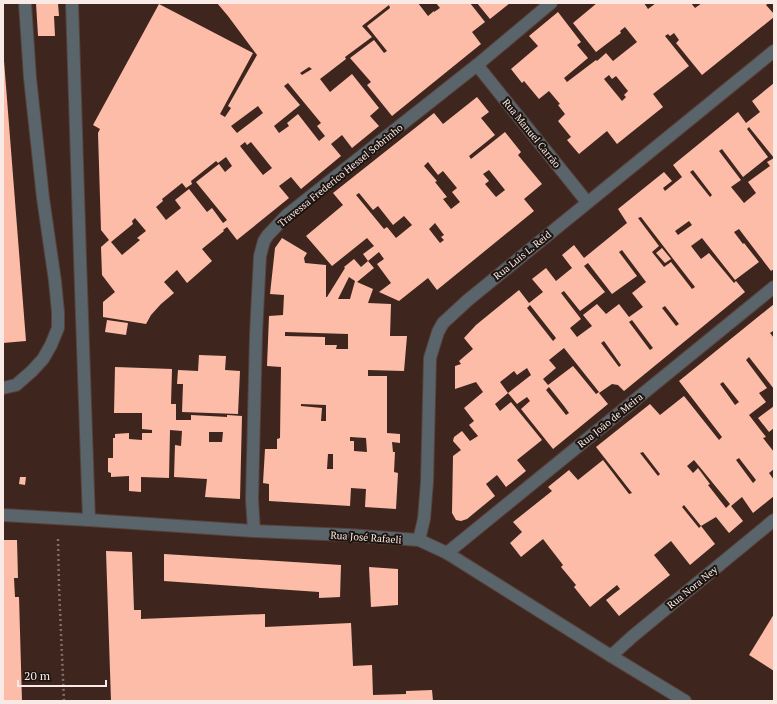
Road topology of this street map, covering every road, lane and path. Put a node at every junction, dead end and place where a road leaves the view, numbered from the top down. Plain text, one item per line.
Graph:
1 (25, 3) edge
2 (72, 3) edge
3 (551, 3) edge
4 (774, 51) edge
5 (477, 64) junction
6 (587, 202) junction
7 (774, 287) edge
8 (3, 388) edge
9 (3, 515) edge
10 (58, 519) junction
11 (90, 520) junction
12 (774, 520) edge
13 (254, 531) junction
14 (418, 540) junction
15 (447, 553) junction
16 (611, 656) junction
17 (64, 701) edge
18 (685, 701) edge

1 - 8 street
2 - 11 street
3 - 5 street, Travessa Frederico Hessel Sobrinho
4 - 6 street, Rua Luis L. Reid
5 - 6 street, Rua Manuel Carrão
5 - 13 street, Travessa Frederico Hessel Sobrinho
6 - 14 street, Rua Luis L. Reid
7 - 15 street, Rua João de Meira
9 - 10 street, Rua José Rafaeli
10 - 11 street, Rua José Rafaeli
10 - 17 path
11 - 13 street, Rua José Rafaeli
12 - 16 street, Rua Nora Ney
13 - 14 street, Rua José Rafaeli
14 - 15 street, Rua José Rafaeli
15 - 16 street, Rua José Rafaeli
16 - 18 street, Rua José Rafaeli

